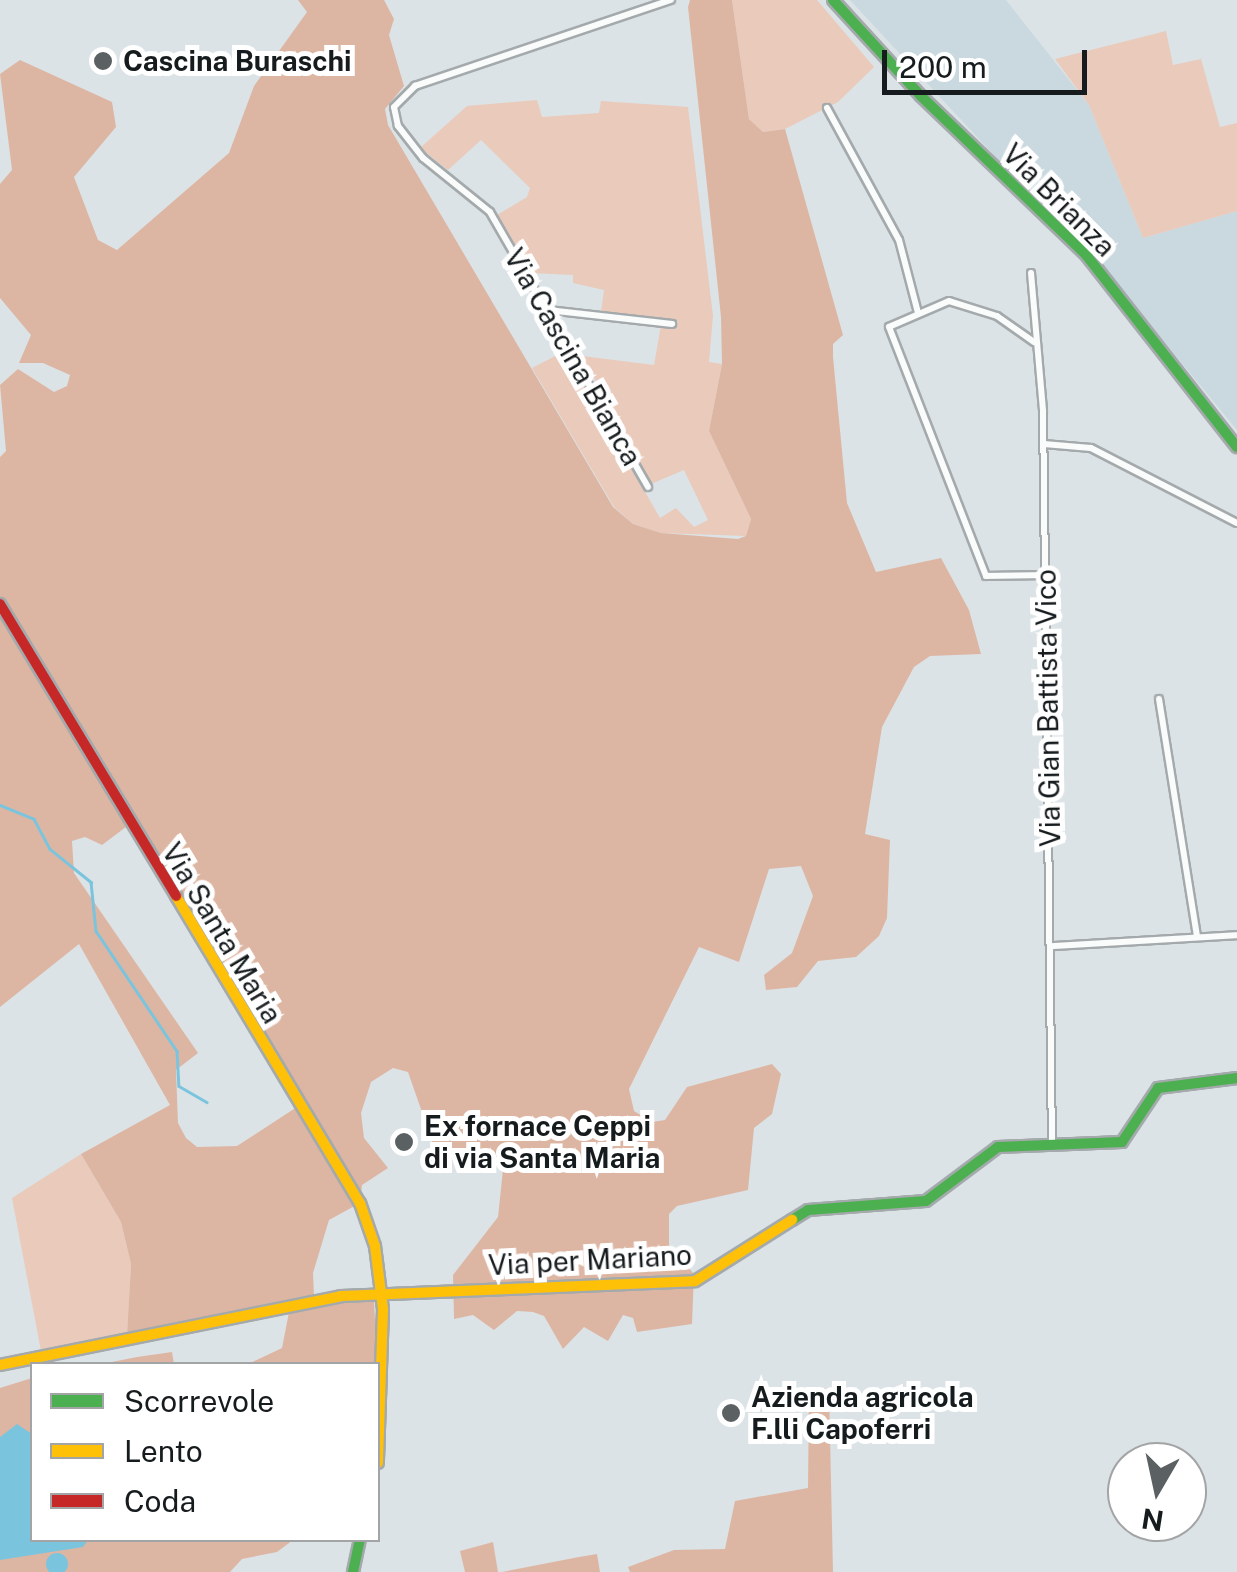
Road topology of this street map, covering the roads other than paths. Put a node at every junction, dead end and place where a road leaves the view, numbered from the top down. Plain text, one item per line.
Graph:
1 (671, 0) edge
2 (833, 0) edge
3 (827, 108) dead end
4 (1030, 272) dead end
5 (547, 310) junction
6 (918, 313) junction
7 (672, 324) dead end
8 (1037, 347) junction
9 (1044, 444) junction
10 (1237, 447) edge
11 (648, 487) dead end
12 (1237, 523) edge
13 (1046, 575) junction
14 (0, 604) edge
15 (1159, 699) dead end
16 (1237, 935) edge
17 (1198, 937) junction
18 (1053, 946) junction
19 (1237, 1078) edge
20 (1052, 1144) junction
21 (382, 1293) junction
22 (0, 1365) edge
23 (380, 1378) edge
24 (360, 1542) edge
25 (353, 1572) edge

1 - 5 street, Via Cascina Bianca
2 - 10 street, Via Brianza
3 - 6 street
4 - 8 street, Via Gian Battista Vico
5 - 7 street
5 - 11 street, Via Cascina Bianca
6 - 8 street
6 - 13 street
8 - 9 street, Via Gian Battista Vico
9 - 12 street
9 - 13 street, Via Gian Battista Vico
13 - 18 street, Via Gian Battista Vico
14 - 21 street, Via Santa Maria
15 - 17 street
16 - 17 street
17 - 18 street
18 - 20 street, Via Gian Battista Vico
19 - 20 street, Via per Mariano
20 - 21 street, Via per Mariano
21 - 22 street, Via per Mariano
21 - 23 street, Via Santa Maria
24 - 25 street

